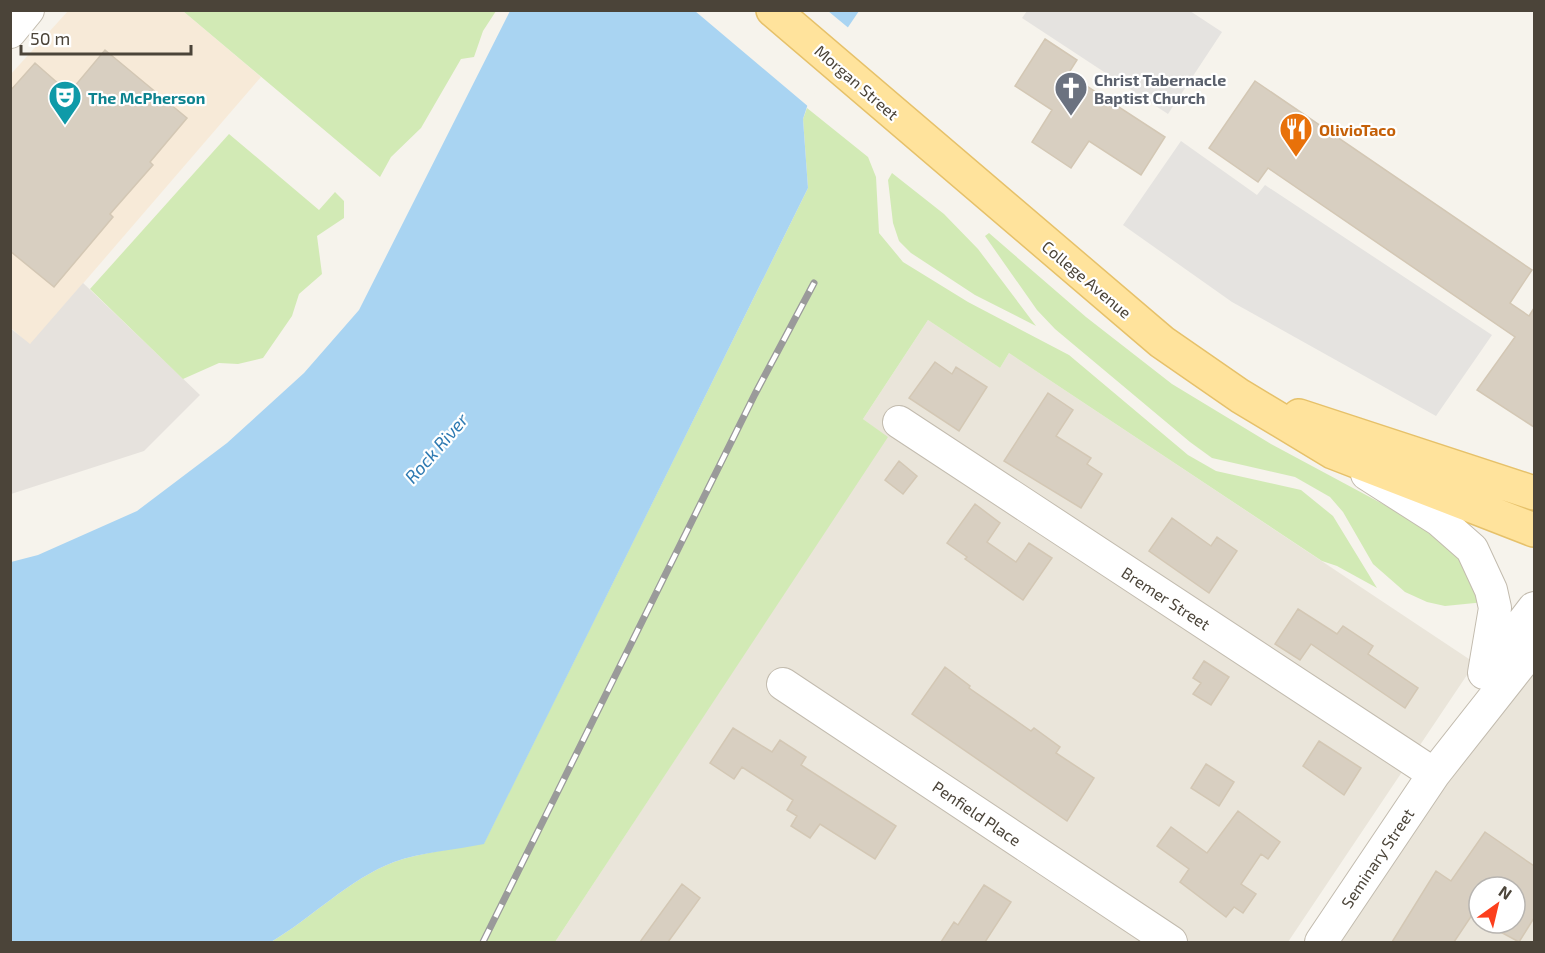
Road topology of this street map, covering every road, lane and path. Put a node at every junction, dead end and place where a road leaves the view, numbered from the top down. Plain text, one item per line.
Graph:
1 (28, 10) edge
2 (773, 10) edge
3 (10, 32) edge
4 (940, 155) joint
5 (1240, 396) junction
6 (899, 422) dead end
7 (1333, 452) junction
8 (1534, 493) edge
9 (1534, 530) edge
10 (1534, 608) edge
11 (1534, 647) edge
12 (1484, 673) junction
13 (783, 684) dead end
14 (1434, 774) junction
15 (1171, 942) edge
16 (1321, 942) edge

1 - 3 street
2 - 4 main road, Morgan Street
4 - 5 main road, College Avenue
5 - 7 main road, College Avenue
5 - 8 main road, College Avenue
6 - 14 street, Bremer Street
7 - 9 main road, College Avenue
7 - 12 street
10 - 12 street, Seminary Street
11 - 14 street, Seminary Street
12 - 14 street, Seminary Street
13 - 15 street, Penfield Place
14 - 16 street, Seminary Street

